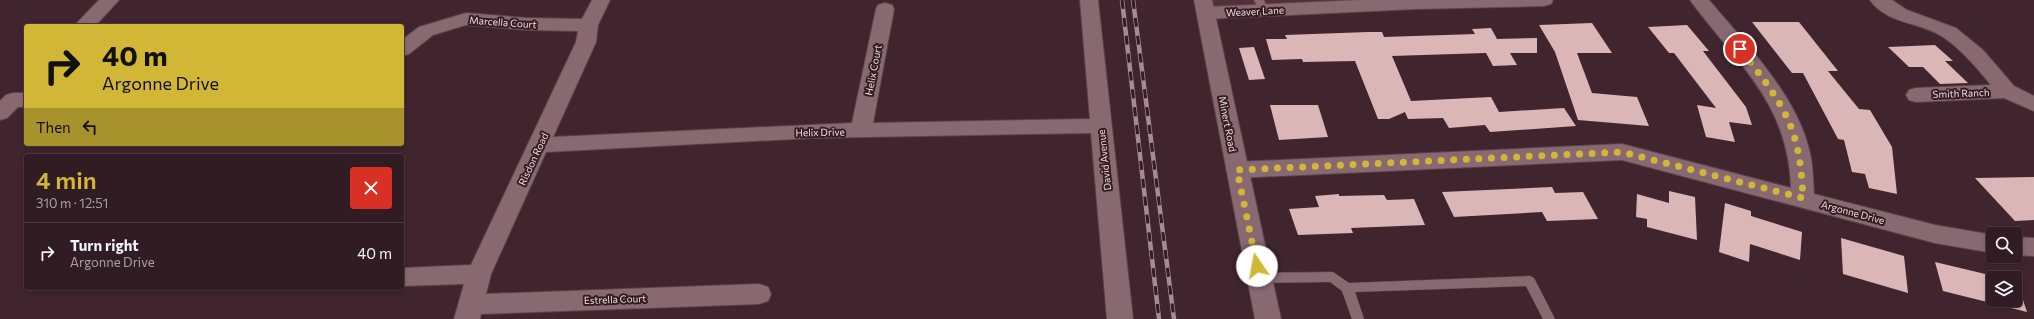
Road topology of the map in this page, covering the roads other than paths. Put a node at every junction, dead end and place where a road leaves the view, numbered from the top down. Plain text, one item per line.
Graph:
1 (110, 0) edge
2 (601, 0) edge
3 (1089, 0) edge
4 (1512, 0) edge
5 (1544, 0) edge
6 (1699, 0) edge
7 (1879, 0) edge
8 (1313, 4) edge
9 (1261, 5) edge
10 (1205, 7) edge
11 (885, 9) dead end
12 (86, 24) edge
13 (588, 25) junction
14 (404, 48) edge
15 (2007, 91) junction
16 (1916, 95) dead end
17 (2034, 104) edge
18 (1101, 126) junction
19 (861, 131) junction
20 (539, 145) junction
21 (1237, 170) junction
22 (1803, 198) junction
23 (1986, 243) edge
24 (2022, 246) edge
25 (2034, 247) edge
26 (479, 274) junction
27 (404, 277) edge
28 (1260, 278) junction
29 (1347, 288) junction
30 (758, 294) dead end
31 (470, 312) edge
32 (1120, 319) edge
33 (1268, 319) edge
34 (1358, 319) edge
35 (1549, 319) edge

1 - 12 street
2 - 13 street, Risdon Road
3 - 18 street, David Avenue
4 - 5 street, Weaver Lane
4 - 8 street, Weaver Lane
6 - 22 street
7 - 15 street, Smith Ranch
8 - 9 street, Weaver Lane
9 - 10 street, Weaver Lane
10 - 21 street, Minert Road
11 - 19 street, Helix Court
13 - 14 street, Marcella Court
13 - 20 street, Risdon Road
15 - 16 street, Smith Ranch
15 - 17 street, Smith Ranch
18 - 19 street, Helix Drive
18 - 32 street, David Avenue
19 - 20 street, Helix Drive
20 - 26 street, Risdon Road
21 - 22 street, Argonne Drive
21 - 28 street, Minert Road
22 - 23 street, Argonne Drive
24 - 25 street
26 - 27 street
26 - 31 street, Risdon Road
28 - 29 lane
28 - 33 street, Minert Road
29 - 34 lane
29 - 35 lane
30 - 31 street, Estrella Court

